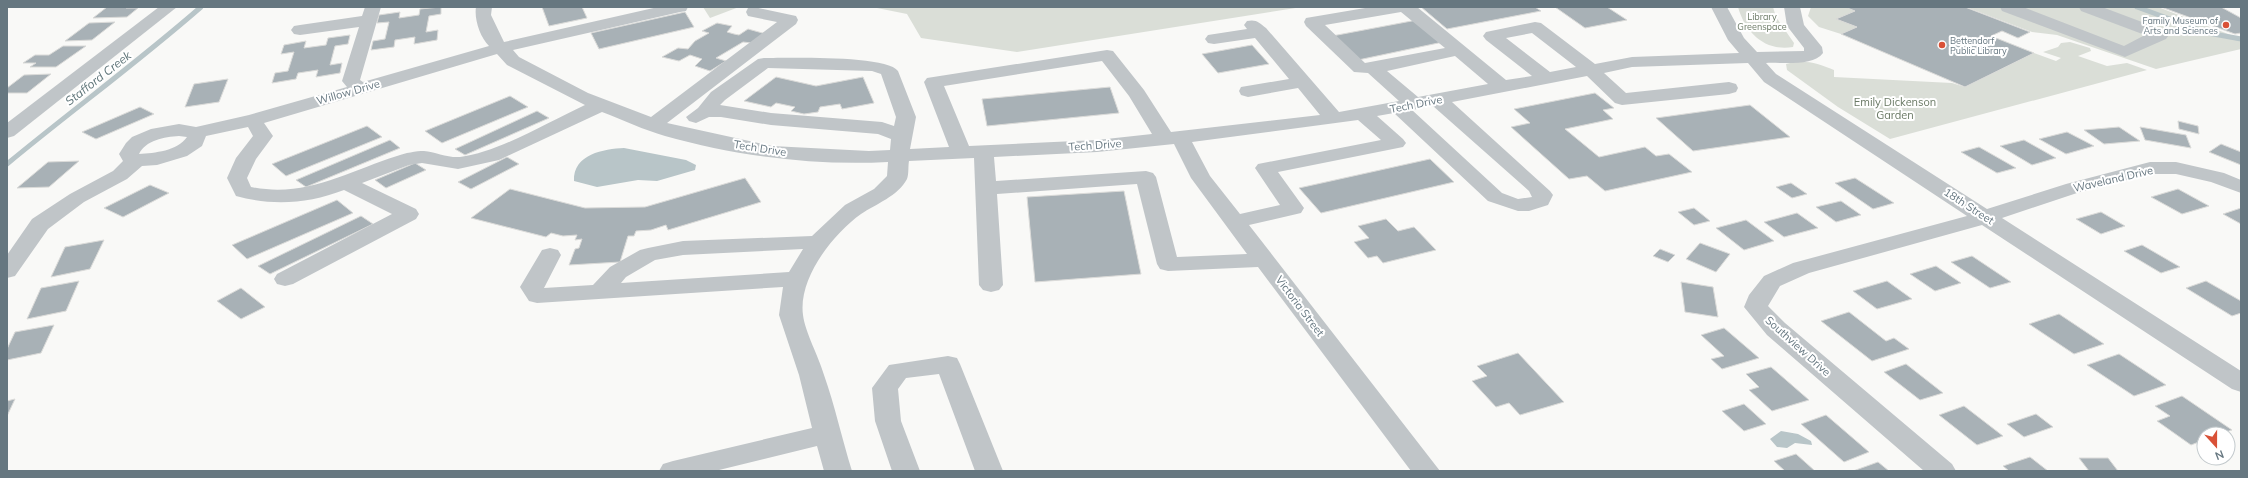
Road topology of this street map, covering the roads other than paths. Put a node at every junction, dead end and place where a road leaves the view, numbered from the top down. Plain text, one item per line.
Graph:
1 (169, 7) edge
2 (484, 7) edge
3 (680, 7) edge
4 (1401, 7) edge
5 (1408, 7) edge
6 (1719, 7) edge
7 (1792, 7) edge
8 (2008, 7) edge
9 (2087, 7) edge
10 (754, 12) dead end
11 (371, 13) edge
12 (614, 14) edge
13 (300, 30) dead end
14 (1214, 39) dead end
15 (500, 48) junction
16 (1460, 50) junction
17 (1752, 57) junction
18 (1373, 68) junction
19 (1590, 69) junction
20 (1546, 78) junction
21 (1302, 82) junction
22 (1502, 87) junction
23 (1729, 88) dead end
24 (359, 89) junction
25 (1248, 91) dead end
26 (1438, 100) junction
27 (602, 105) junction
28 (1406, 106) junction
29 (705, 112) junction
30 (1363, 114) junction
31 (1334, 119) junction
32 (253, 120) junction
33 (662, 128) junction
34 (7, 132) edge
35 (1173, 138) junction
36 (901, 145) junction
37 (984, 151) junction
38 (961, 152) junction
39 (345, 182) junction
40 (2241, 187) edge
41 (986, 188) junction
42 (1986, 217) junction
43 (1235, 222) junction
44 (818, 242) junction
45 (550, 255) dead end
46 (1266, 260) junction
47 (7, 271) edge
48 (285, 279) dead end
49 (797, 279) junction
50 (991, 285) dead end
51 (600, 292) junction
52 (2241, 383) edge
53 (827, 434) junction
54 (673, 471) edge
55 (838, 471) edge
56 (906, 471) edge
57 (989, 471) edge
58 (1426, 471) edge
59 (1942, 471) edge

1 - 34 street
2 - 15 street, Tech Drive
3 - 12 street, Willow Drive
4 - 18 street
5 - 16 street
6 - 17 street, 18th Street
7 - 17 street, Tech Drive
8 - 9 street
10 - 33 street
11 - 13 street
11 - 24 street
12 - 15 street, Willow Drive
14 - 21 street
15 - 24 street, Willow Drive
15 - 27 street, Tech Drive
16 - 18 street
16 - 22 street
17 - 19 street, Tech Drive
17 - 42 street, 18th Street
18 - 28 street
19 - 20 street, Tech Drive
19 - 20 street
19 - 23 street
20 - 22 street, Tech Drive
21 - 25 street
21 - 31 street
22 - 26 street, Tech Drive
24 - 32 street, Willow Drive
26 - 28 street, Tech Drive
26 - 28 street
27 - 33 street, Tech Drive
27 - 39 street
28 - 30 street, Tech Drive
29 - 33 street
29 - 36 street
29 - 36 street
30 - 31 street, Tech Drive
30 - 43 street
31 - 35 street, Tech Drive
32 - 39 street
32 - 47 street, Willow Drive
33 - 36 street, Tech Drive
35 - 37 street, Tech Drive
35 - 38 street, Victoria Street
35 - 43 street, Victoria Street
36 - 38 street, Tech Drive
36 - 44 street
37 - 38 street, Tech Drive
37 - 41 street
39 - 48 street
40 - 42 street, Waveland Drive
41 - 46 street
41 - 50 street
42 - 52 street, 18th Street
42 - 59 street, Southview Drive
43 - 46 street, Victoria Street
44 - 49 street
44 - 51 street
45 - 51 street
46 - 58 street, Victoria Street
49 - 51 street
49 - 53 street
53 - 54 street
53 - 55 street
56 - 57 street

